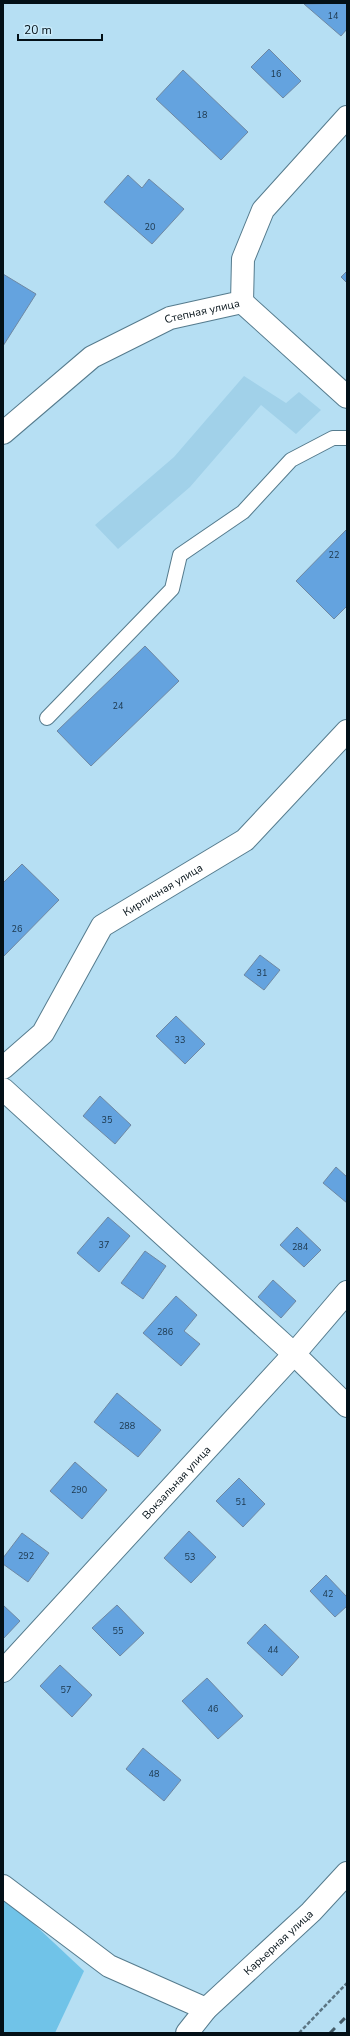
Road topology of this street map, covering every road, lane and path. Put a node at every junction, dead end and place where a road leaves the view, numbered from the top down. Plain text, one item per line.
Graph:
1 (347, 117) edge
2 (242, 302) junction
3 (347, 397) edge
4 (3, 433) edge
5 (347, 438) edge
6 (47, 718) dead end
7 (347, 731) edge
8 (3, 1068) edge
9 (3, 1089) edge
10 (347, 1292) edge
11 (294, 1354) junction
12 (347, 1406) edge
13 (3, 1671) edge
14 (347, 1873) edge
15 (3, 1886) edge
16 (347, 1983) edge
17 (206, 2009) junction
18 (187, 2033) edge
19 (299, 2033) edge

1 - 2 street, Степная улица
2 - 3 street
2 - 4 street, Степная улица
5 - 6 lane
7 - 8 street, Кирпичная улица
9 - 11 street
10 - 11 street, Вокзальная улица
11 - 12 street
11 - 13 street, Вокзальная улица
14 - 17 street, Карьерная улица
15 - 17 street
16 - 19 path
17 - 18 street, Карьерная улица

